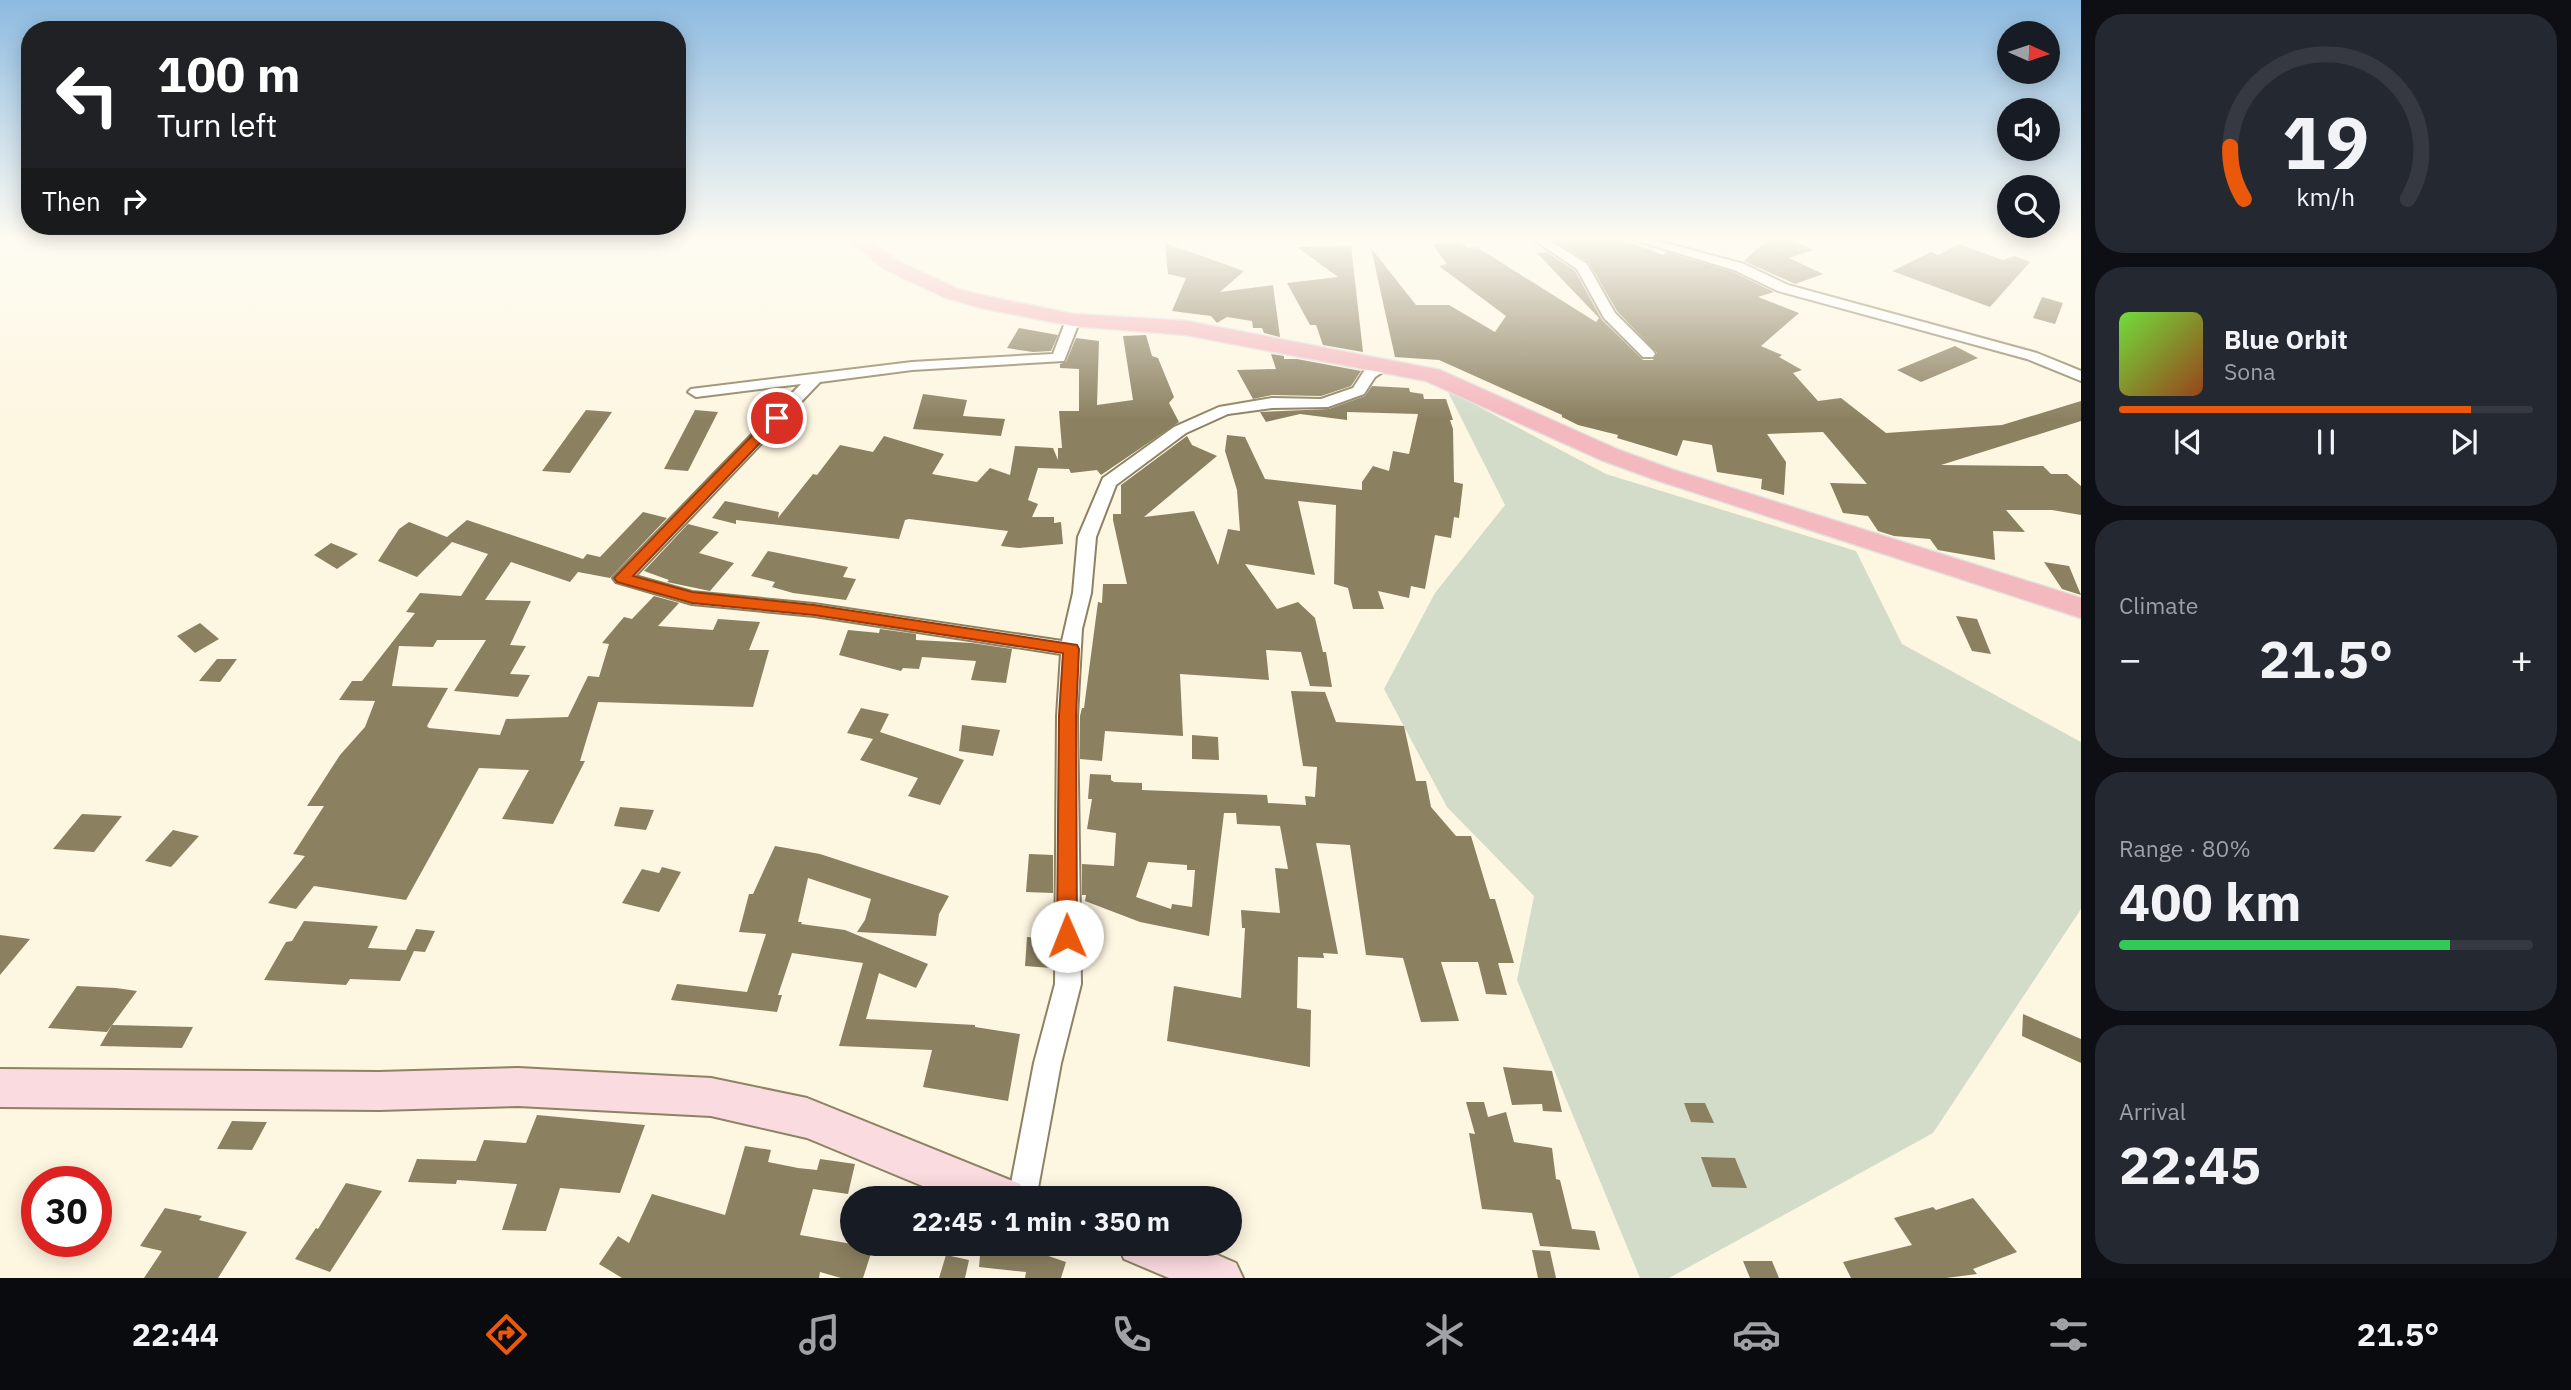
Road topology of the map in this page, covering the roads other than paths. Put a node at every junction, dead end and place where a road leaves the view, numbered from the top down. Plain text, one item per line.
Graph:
1 (976, 300) edge
2 (1600, 300) edge
3 (1826, 300) edge
4 (1073, 320) junction
5 (1648, 354) dead end
6 (1383, 367) junction
7 (2081, 377) edge
8 (816, 378) junction
9 (696, 392) dead end
10 (2081, 608) edge
11 (1071, 649) junction
12 (0, 1088) edge
13 (973, 1186) edge
14 (1025, 1186) edge
15 (1168, 1256) edge
16 (1222, 1278) edge

1 - 4 main road
2 - 5 street
3 - 7 street
4 - 6 main road
4 - 8 street
6 - 10 main road
6 - 11 street
8 - 9 street
8 - 11 street
11 - 14 street
12 - 13 main road
15 - 16 main road

